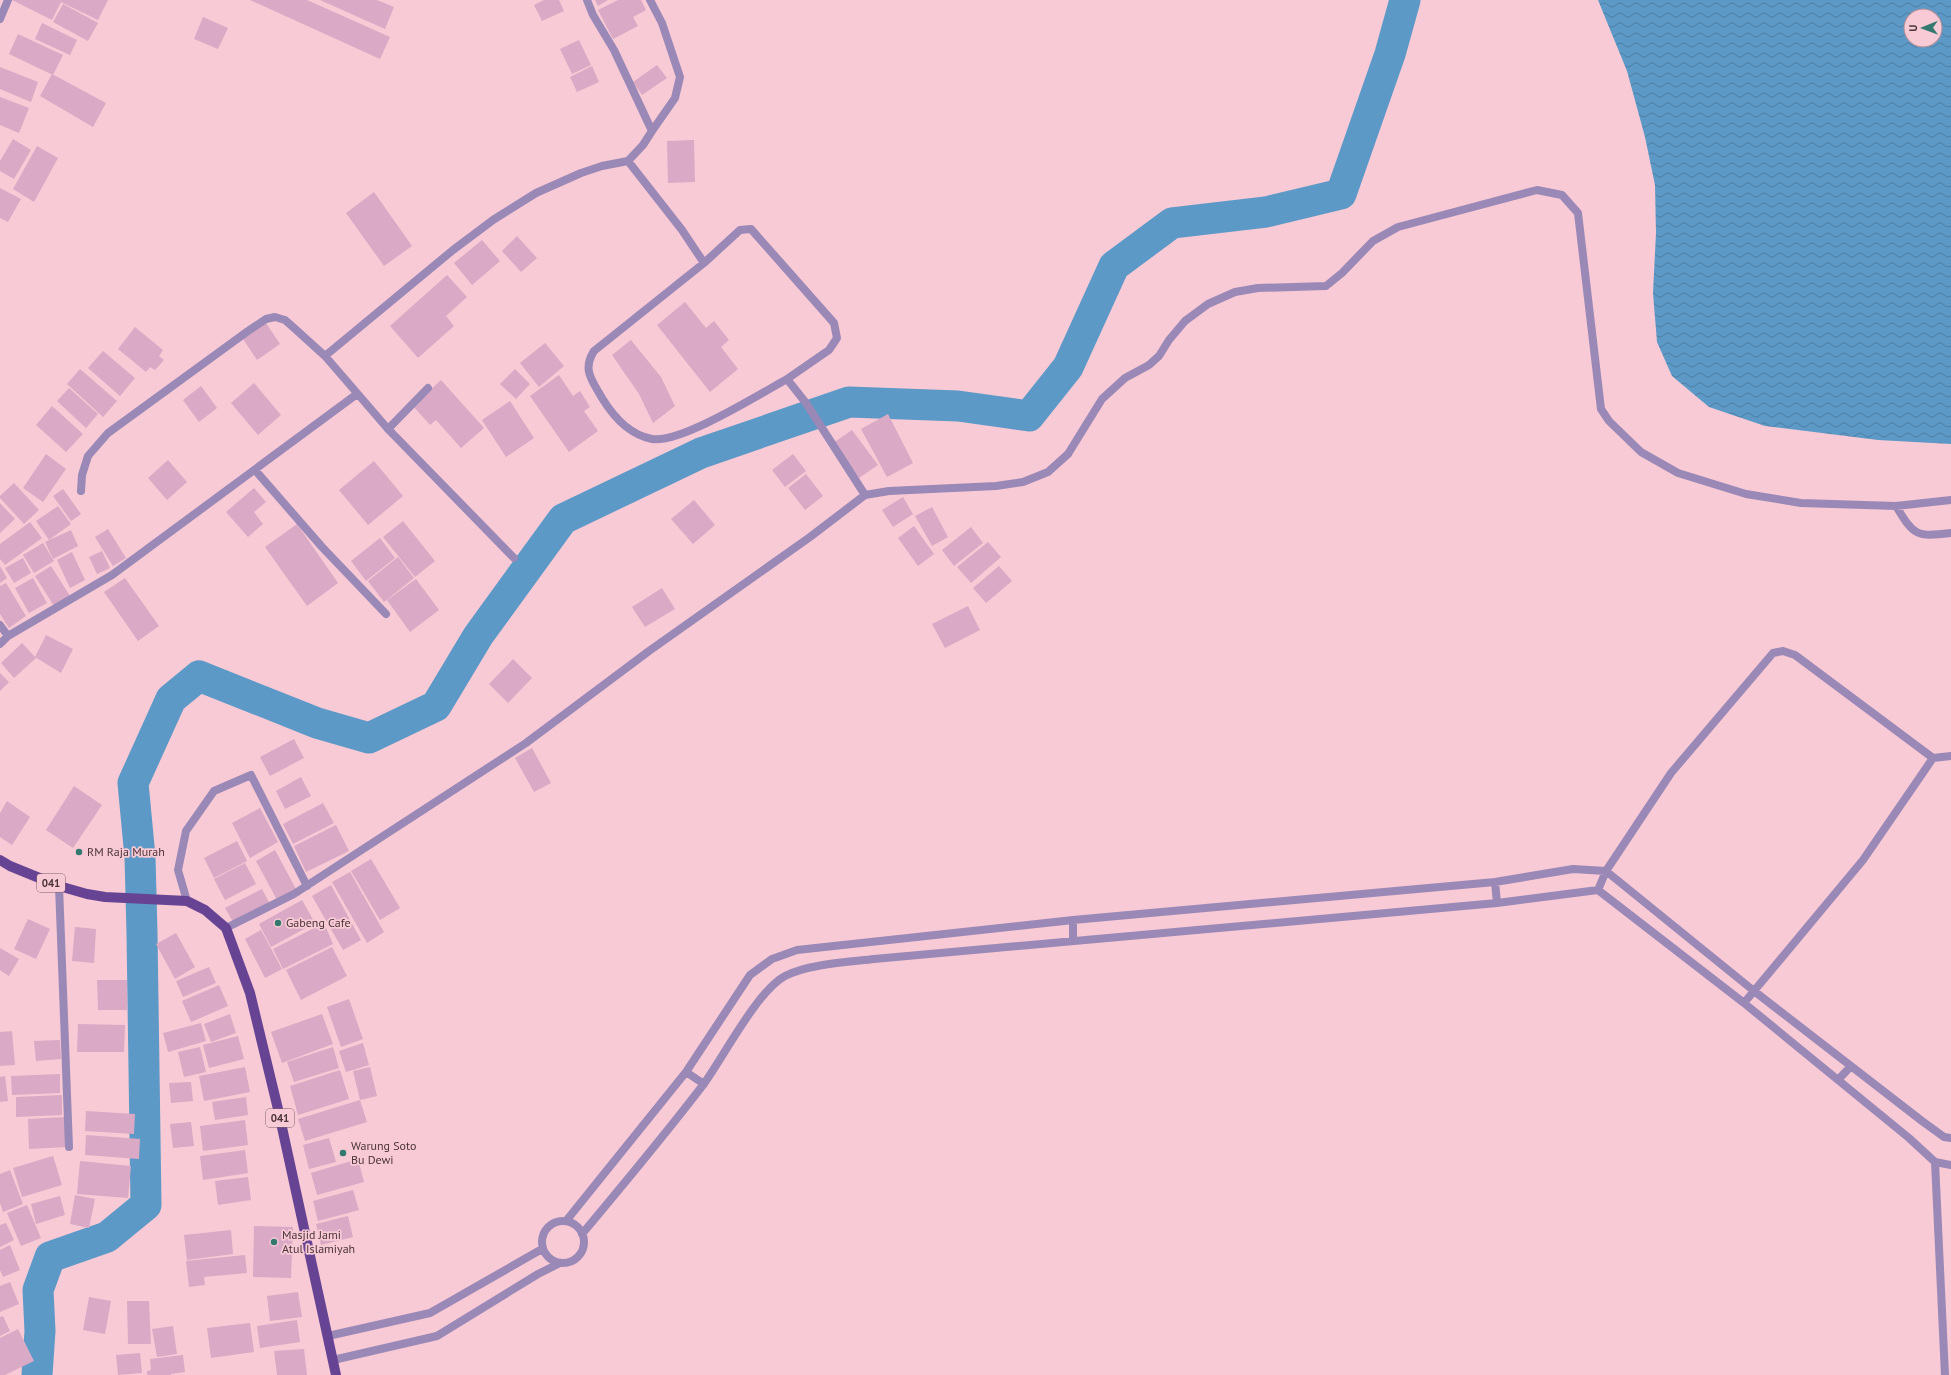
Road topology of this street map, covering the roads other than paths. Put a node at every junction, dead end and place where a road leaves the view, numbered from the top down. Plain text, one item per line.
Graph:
1 (8, 0) edge
2 (587, 0) edge
3 (650, 0) edge
4 (0, 19) edge
5 (652, 131) junction
6 (628, 161) junction
7 (704, 264) junction
8 (325, 356) junction
9 (787, 378) junction
10 (428, 388) dead end
11 (357, 394) junction
12 (388, 429) junction
13 (255, 470) junction
14 (81, 491) dead end
15 (865, 495) junction
16 (1951, 500) edge
17 (1896, 506) junction
18 (1951, 533) edge
19 (514, 558) dead end
20 (386, 614) dead end
21 (0, 625) edge
22 (8, 636) junction
23 (0, 644) edge
24 (1951, 756) edge
25 (1933, 758) junction
26 (0, 860) edge
27 (1606, 871) junction
28 (1495, 882) junction
29 (59, 886) junction
30 (307, 886) junction
31 (1598, 890) junction
32 (187, 901) junction
33 (1498, 903) junction
34 (1073, 920) junction
35 (226, 928) junction
36 (1073, 941) junction
37 (1754, 991) junction
38 (1744, 1003) junction
39 (1851, 1066) junction
40 (686, 1072) junction
41 (1838, 1080) junction
42 (704, 1084) junction
43 (1951, 1138) edge
44 (70, 1147) dead end
45 (1935, 1162) junction
46 (1951, 1165) edge
47 (566, 1221) junction
48 (582, 1234) junction
49 (542, 1249) junction
50 (560, 1263) junction
51 (328, 1336) junction
52 (333, 1360) junction
53 (336, 1375) edge
54 (1945, 1375) edge

1 - 4 street
2 - 5 street
3 - 5 street
5 - 6 street
6 - 7 street
6 - 8 street
7 - 9 street
7 - 9 street
8 - 11 street
8 - 14 street
9 - 15 street
10 - 12 street
11 - 12 street
11 - 13 street
12 - 19 street
13 - 20 street
13 - 22 street
15 - 17 street
15 - 30 street
16 - 17 street
17 - 18 street
21 - 22 street
22 - 23 street
24 - 25 street
25 - 27 street
25 - 37 street
26 - 29 main road, 041
27 - 28 street
27 - 31 street
27 - 37 street
28 - 33 street
28 - 34 street
29 - 32 main road, 041
29 - 44 street
30 - 32 street
30 - 35 street
31 - 33 street
31 - 38 street
32 - 35 main road, 041
33 - 36 street
34 - 36 street
34 - 40 street
35 - 51 main road, 041
36 - 42 street
37 - 38 street
37 - 39 street
38 - 41 street
39 - 41 street
39 - 43 street
40 - 42 street
40 - 47 street
41 - 45 street
42 - 48 street
45 - 46 street
45 - 54 street
47 - 48 street
47 - 49 street
48 - 50 street
49 - 50 street
49 - 51 street
50 - 52 street
51 - 52 main road, 041
52 - 53 main road, 041

